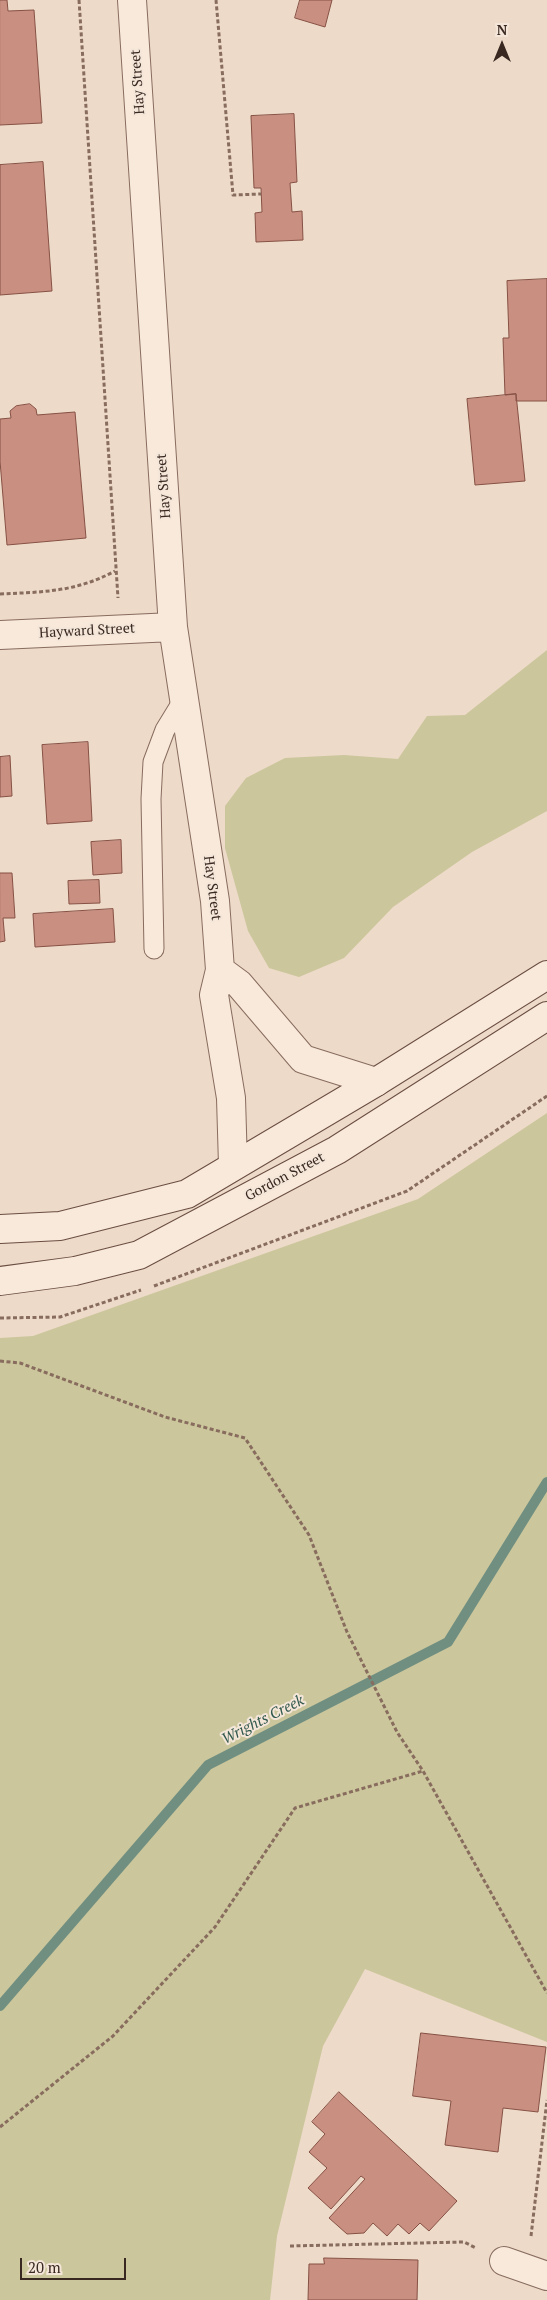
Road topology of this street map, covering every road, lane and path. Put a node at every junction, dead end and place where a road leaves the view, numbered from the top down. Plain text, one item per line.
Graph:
1 (78, 0) edge
2 (132, 0) edge
3 (216, 0) edge
4 (261, 194) dead end
5 (116, 571) junction
6 (117, 588) dead end
7 (0, 594) edge
8 (173, 627) junction
9 (0, 635) edge
10 (184, 699) junction
11 (154, 949) dead end
12 (220, 970) junction
13 (547, 975) edge
14 (547, 1016) edge
15 (376, 1082) junction
16 (547, 1096) edge
17 (233, 1165) junction
18 (0, 1229) edge
19 (0, 1281) edge
20 (0, 1318) edge
21 (0, 1361) edge
22 (423, 1772) junction
23 (547, 1993) edge
24 (547, 2100) edge
25 (0, 2127) edge
26 (533, 2223) dead end
27 (464, 2242) dead end
28 (290, 2246) dead end
29 (504, 2261) dead end
30 (547, 2276) edge

1 - 5 path
2 - 8 street, Hay Street
3 - 4 path
5 - 6 path
5 - 7 path
8 - 9 street, Hayward Street
8 - 10 street, Hay Street
10 - 11 lane
10 - 12 street, Hay Street
12 - 15 street
12 - 17 street, Hay Street
13 - 15 street
14 - 19 street, Gordon Street
15 - 17 street
16 - 20 path
17 - 18 street
21 - 22 path
22 - 23 path
22 - 25 path
24 - 26 path
27 - 28 path
29 - 30 street

